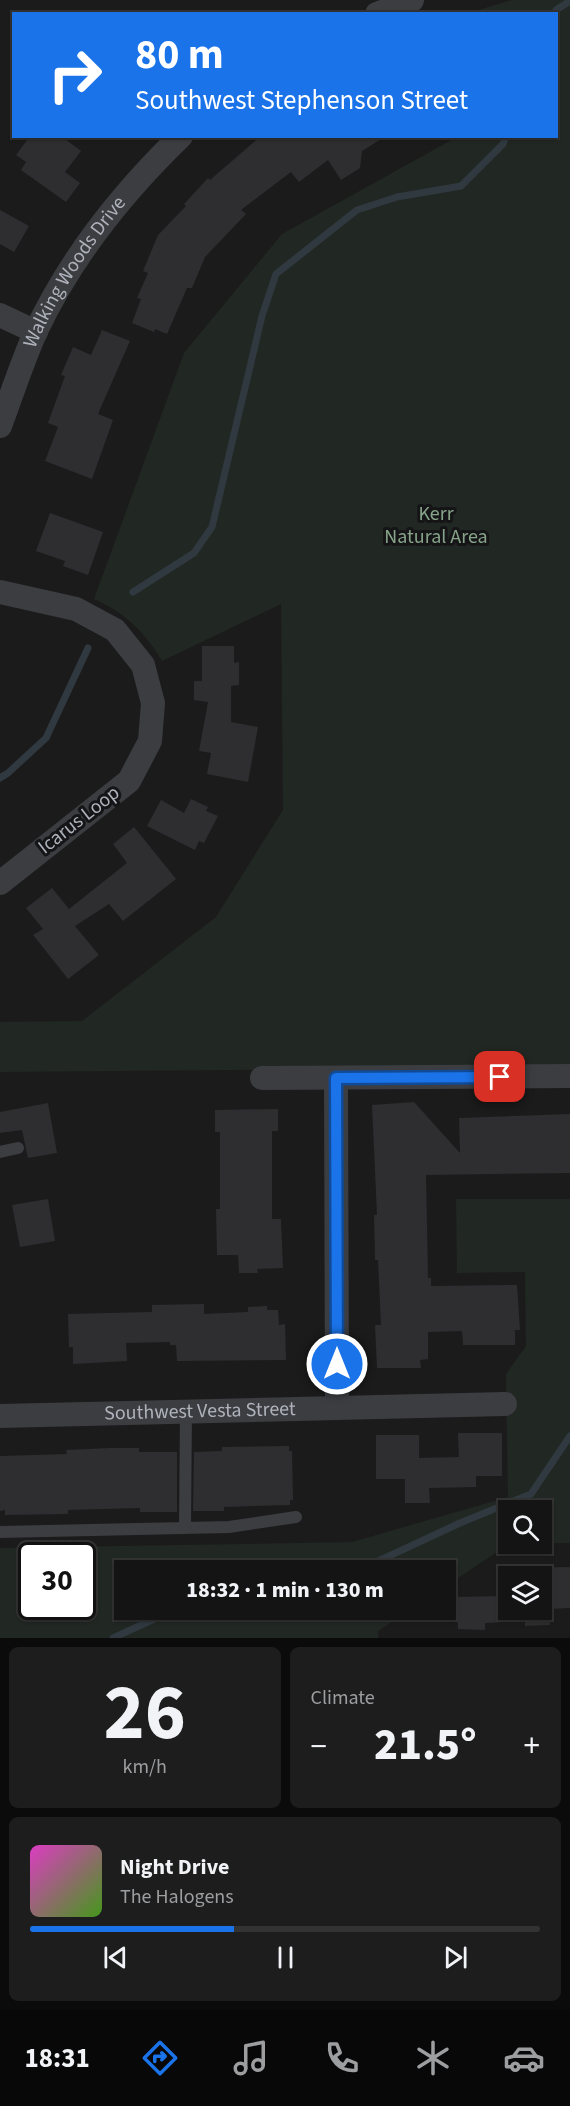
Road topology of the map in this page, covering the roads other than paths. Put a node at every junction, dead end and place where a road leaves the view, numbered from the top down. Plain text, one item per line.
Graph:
1 (412, 0) edge
2 (382, 12) edge
3 (179, 138) edge
4 (0, 315) edge
5 (36, 332) junction
6 (0, 426) edge
7 (0, 592) edge
8 (0, 883) edge
9 (570, 1076) edge
10 (262, 1078) dead end
11 (336, 1078) junction
12 (18, 1148) dead end
13 (0, 1152) edge
14 (506, 1404) dead end
15 (337, 1407) junction
16 (186, 1410) junction
17 (0, 1416) edge
18 (296, 1517) dead end
19 (185, 1528) junction
20 (0, 1532) edge

1 - 2 street
3 - 5 street, Walking Woods Drive
4 - 5 street
5 - 6 street, Walking Woods Drive
7 - 8 street, Icarus Loop
9 - 11 street
10 - 11 street
11 - 15 street
12 - 13 lane
14 - 15 street, Southwest Vesta Street
15 - 16 street, Southwest Vesta Street
16 - 17 street, Southwest Vesta Street
16 - 19 lane
18 - 19 lane
19 - 20 lane

